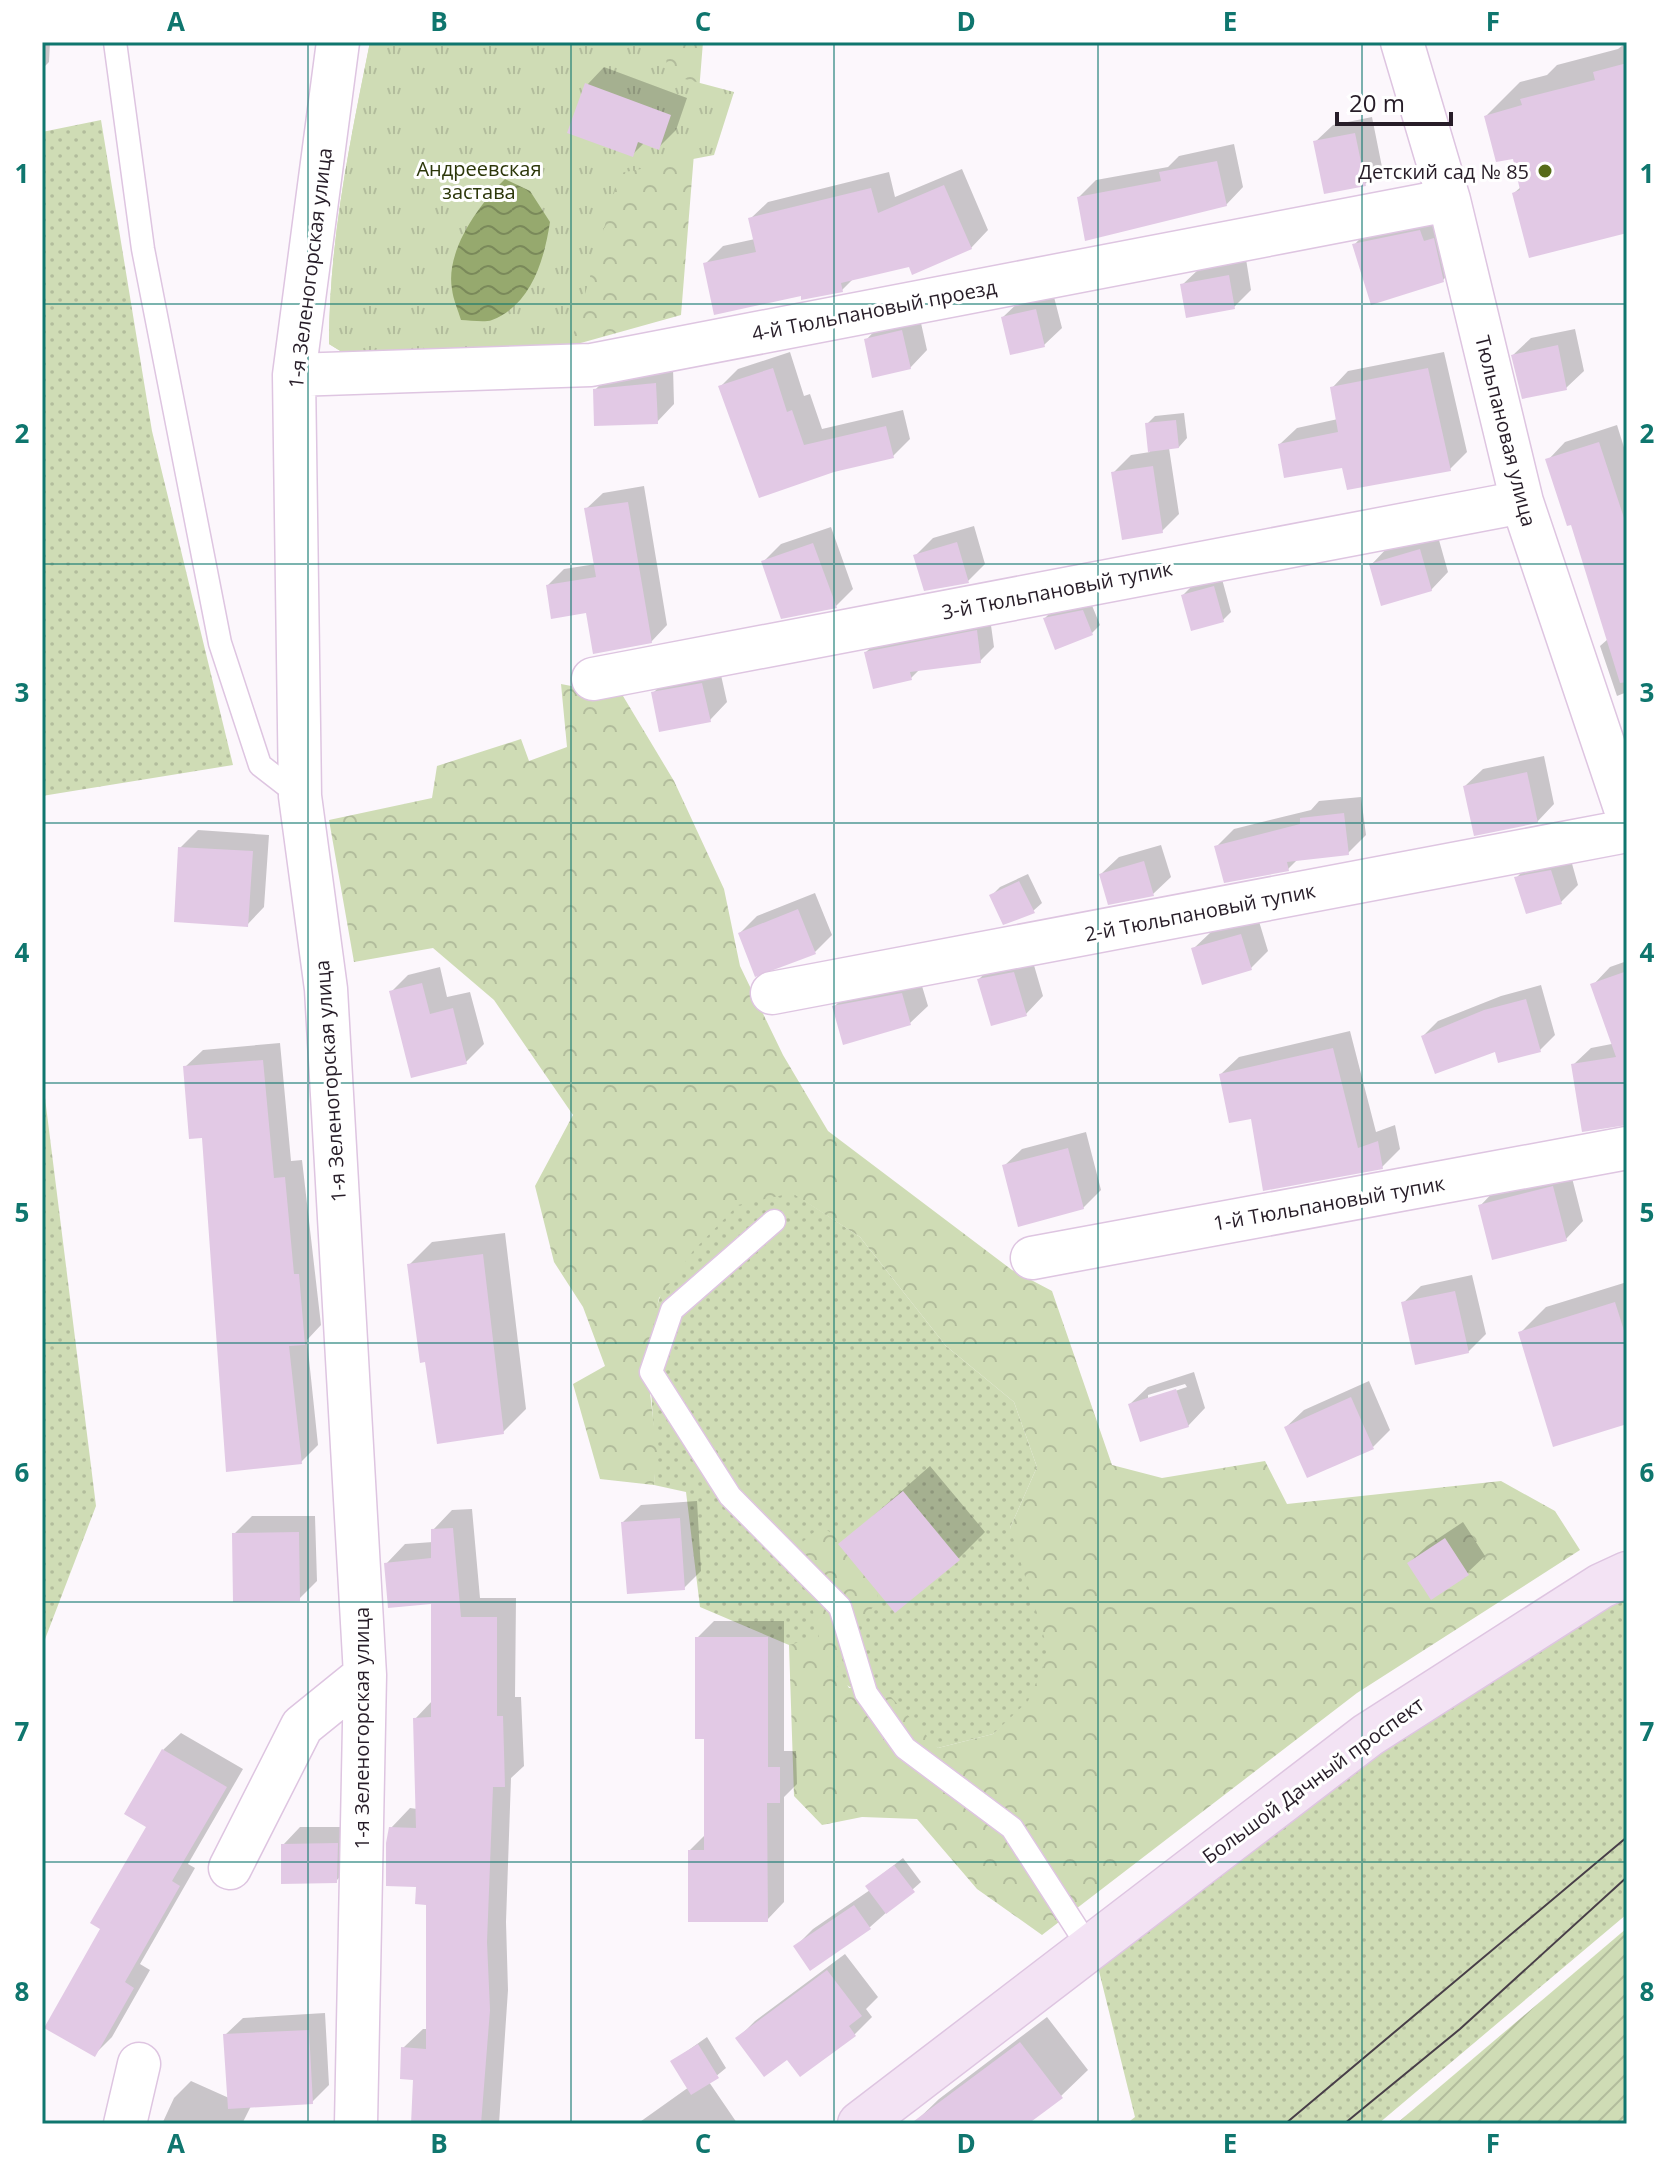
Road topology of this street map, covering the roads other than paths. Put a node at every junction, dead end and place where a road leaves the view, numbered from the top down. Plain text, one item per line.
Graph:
1 (115, 42) edge
2 (338, 42) edge
3 (1402, 42) edge
4 (1449, 200) junction
5 (294, 375) junction
6 (1522, 502) junction
7 (593, 679) dead end
8 (300, 796) junction
9 (1627, 814) edge
10 (1627, 831) edge
11 (772, 993) dead end
12 (1627, 1148) edge
13 (774, 1221) dead end
14 (1032, 1258) dead end
15 (1627, 1574) edge
16 (365, 1675) junction
17 (230, 1868) dead end
18 (1088, 1946) junction
19 (139, 2064) dead end
20 (125, 2124) edge
21 (356, 2124) edge
22 (860, 2124) edge

1 - 8 lane
2 - 5 street, 1-я Зеленогорская улица
3 - 4 street, Тюльпановая улица
4 - 5 street, 4-й Тюльпановый проезд
4 - 6 street, Тюльпановая улица
5 - 8 street, 1-я Зеленогорская улица
6 - 7 street, 3-й Тюльпановый тупик
6 - 9 street, Тюльпановая улица
8 - 16 street, 1-я Зеленогорская улица
10 - 11 street, 2-й Тюльпановый тупик
12 - 14 street, 1-й Тюльпановый тупик
13 - 18 lane
15 - 18 main road, Большой Дачный проспект
16 - 17 street
16 - 21 street, 1-я Зеленогорская улица
18 - 22 main road
19 - 20 street

